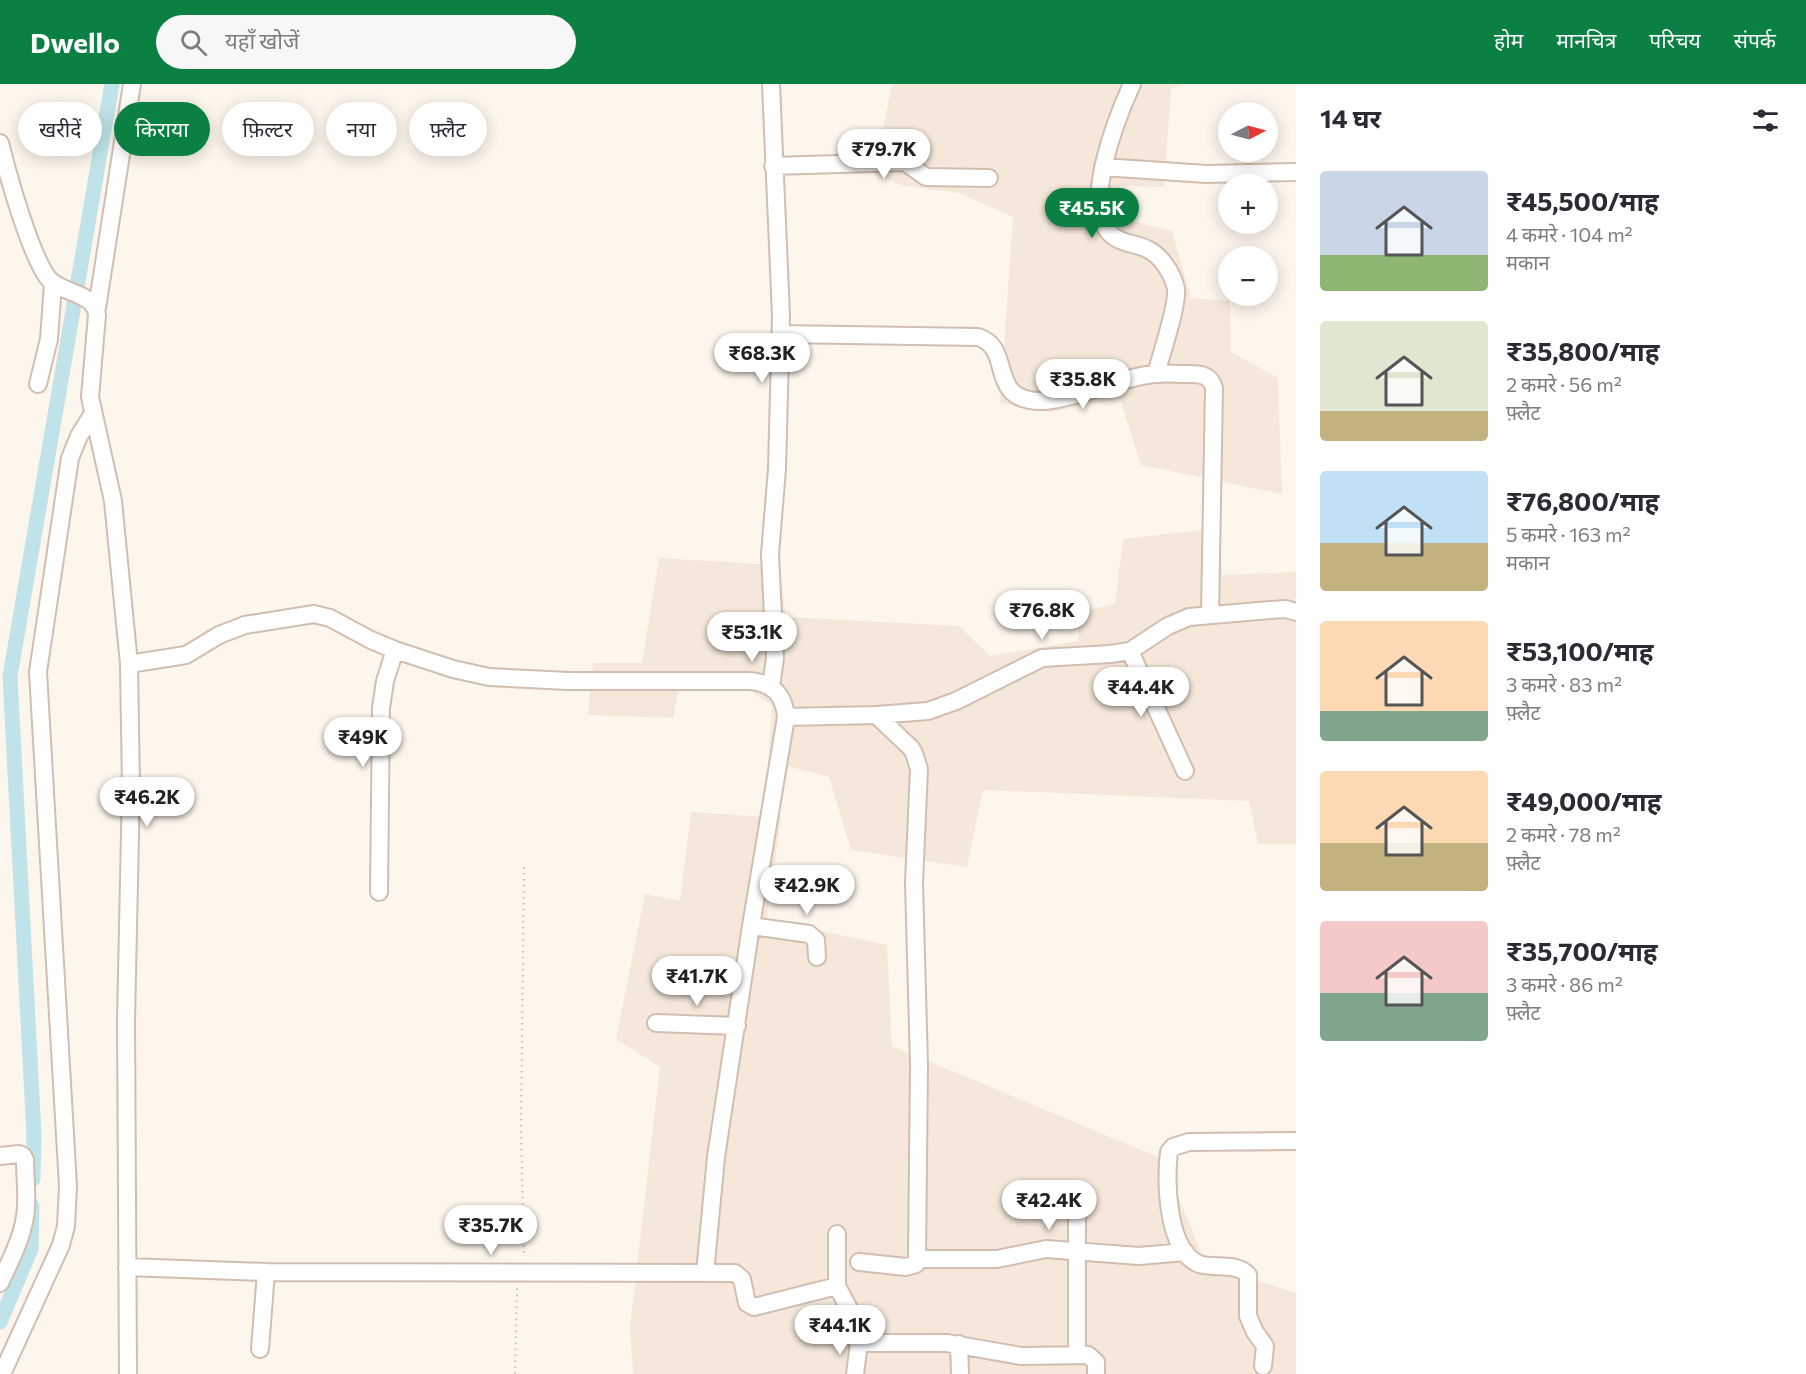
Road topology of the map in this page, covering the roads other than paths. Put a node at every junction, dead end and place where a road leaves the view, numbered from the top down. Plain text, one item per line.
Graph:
1 (132, 84) edge
2 (771, 84) edge
3 (1132, 84) edge
4 (0, 143) edge
5 (774, 166) junction
6 (1102, 167) junction
7 (1296, 172) edge
8 (989, 178) dead end
9 (57, 286) junction
10 (94, 304) junction
11 (781, 334) junction
12 (1156, 374) junction
13 (38, 384) dead end
14 (92, 416) junction
15 (1296, 612) edge
16 (1210, 614) junction
17 (395, 650) junction
18 (1130, 651) junction
19 (129, 664) junction
20 (771, 687) junction
21 (876, 715) junction
22 (786, 717) junction
23 (1185, 771) dead end
24 (379, 892) dead end
25 (751, 926) junction
26 (817, 957) dead end
27 (656, 1023) dead end
28 (737, 1026) junction
29 (1296, 1141) edge
30 (0, 1156) edge
31 (1077, 1209) dead end
32 (837, 1234) dead end
33 (1076, 1250) junction
34 (1185, 1252) junction
35 (917, 1259) junction
36 (859, 1262) dead end
37 (127, 1267) junction
38 (266, 1272) junction
39 (705, 1273) junction
40 (0, 1283) edge
41 (837, 1286) junction
42 (860, 1343) junction
43 (959, 1344) junction
44 (260, 1349) dead end
45 (1077, 1354) junction
46 (1263, 1366) dead end
47 (2, 1374) edge
48 (128, 1374) edge
49 (855, 1374) edge
50 (960, 1374) edge
51 (1096, 1374) edge

1 - 10 street
2 - 5 street
3 - 6 street
4 - 9 street
5 - 8 street
5 - 11 street
6 - 7 street
6 - 12 street
9 - 10 street
9 - 13 street
10 - 14 street
11 - 12 street
11 - 20 street
12 - 16 street
14 - 19 street
14 - 47 street
15 - 16 street
16 - 18 street
17 - 19 street
17 - 20 street
17 - 24 street
18 - 21 street
18 - 23 street
19 - 37 street
20 - 22 street
21 - 22 street
21 - 35 street
22 - 25 street
25 - 26 street
25 - 28 street
27 - 28 street
28 - 39 street
29 - 34 street
30 - 40 street
31 - 33 street
32 - 41 street
33 - 34 street
33 - 35 street
33 - 45 street
34 - 46 street
35 - 36 street
37 - 38 street
37 - 48 street
38 - 39 street
38 - 44 street
39 - 41 street
41 - 42 street
42 - 43 street
42 - 49 street
43 - 45 street
43 - 50 street
45 - 51 street

